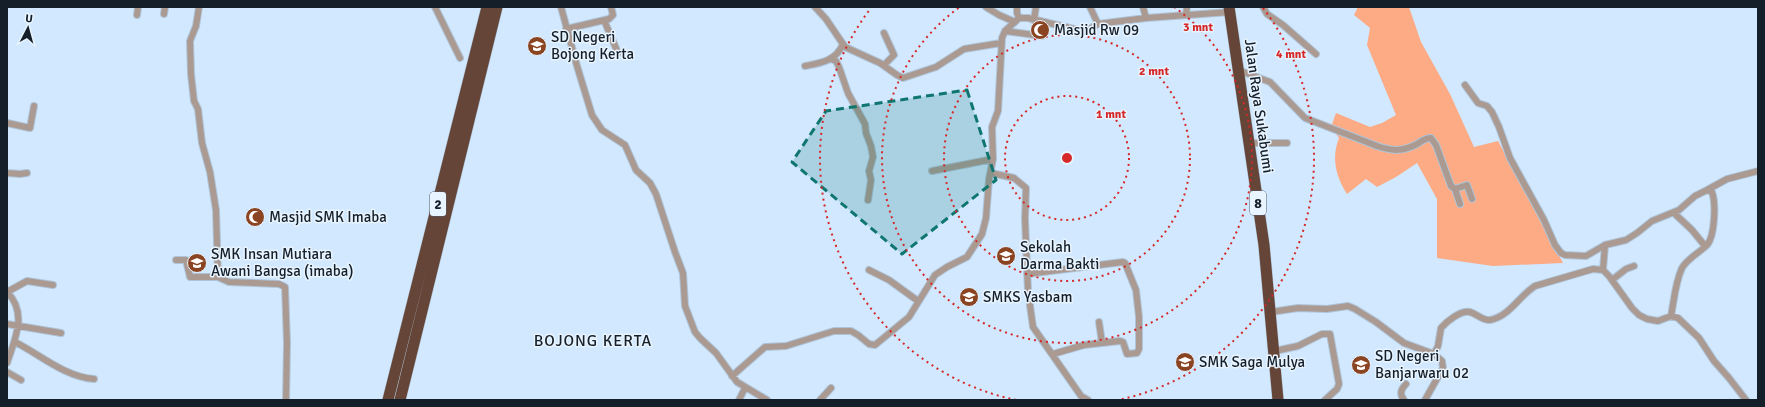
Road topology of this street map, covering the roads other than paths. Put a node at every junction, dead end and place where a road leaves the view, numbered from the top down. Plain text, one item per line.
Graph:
1 (138, 7) edge
2 (199, 7) edge
3 (435, 7) edge
4 (487, 7) edge
5 (497, 7) edge
6 (561, 7) edge
7 (611, 7) edge
8 (815, 7) edge
9 (986, 7) edge
10 (1017, 7) edge
11 (1036, 7) edge
12 (1090, 7) edge
13 (1143, 7) edge
14 (1187, 7) edge
15 (1263, 7) edge
16 (1230, 10) edge
17 (137, 15) dead end
18 (1186, 15) junction
19 (1146, 18) junction
20 (604, 20) junction
21 (1017, 20) junction
22 (1034, 20) junction
23 (1098, 24) junction
24 (566, 29) junction
25 (1005, 31) junction
26 (884, 33) dead end
27 (1042, 36) dead end
28 (1001, 43) junction
29 (842, 44) junction
30 (618, 53) dead end
31 (1316, 54) dead end
32 (460, 58) dead end
33 (831, 59) junction
34 (884, 65) junction
35 (805, 66) dead end
36 (1238, 70) junction
37 (1465, 85) dead end
38 (34, 106) dead end
39 (7, 123) edge
40 (1249, 143) junction
41 (1287, 143) dead end
42 (993, 159) junction
43 (932, 171) dead end
44 (1758, 171) edge
45 (7, 172) edge
46 (27, 172) dead end
47 (991, 173) junction
48 (1455, 189) junction
49 (1706, 190) junction
50 (1472, 199) dead end
51 (868, 200) dead end
52 (1460, 204) dead end
53 (1674, 213) junction
54 (1604, 246) junction
55 (1706, 246) junction
56 (176, 260) dead end
57 (1634, 266) dead end
58 (869, 270) dead end
59 (1603, 270) junction
60 (1027, 274) junction
61 (218, 277) junction
62 (1612, 280) junction
63 (53, 285) dead end
64 (7, 292) edge
65 (918, 301) junction
66 (1271, 312) junction
67 (1671, 316) junction
68 (1099, 322) dead end
69 (7, 324) edge
70 (18, 327) junction
71 (61, 333) dead end
72 (14, 342) junction
73 (1102, 343) junction
74 (1275, 351) junction
75 (1052, 354) junction
76 (1434, 354) junction
77 (7, 363) edge
78 (7, 372) edge
79 (732, 376) junction
80 (94, 379) dead end
81 (21, 380) dead end
82 (1406, 384) dead end
83 (745, 388) junction
84 (831, 388) dead end
85 (286, 400) edge
86 (388, 400) edge
87 (400, 400) edge
88 (739, 400) edge
89 (767, 400) edge
90 (820, 400) edge
91 (1088, 400) edge
92 (1278, 400) edge
93 (1325, 400) edge
94 (1404, 400) edge
95 (1425, 400) edge
96 (1746, 400) edge

1 - 17 street
2 - 61 street
3 - 32 street
4 - 86 highway, 2
5 - 87 highway, 2
6 - 24 street
7 - 20 street
8 - 29 street
9 - 21 street
10 - 21 street
11 - 22 street
12 - 23 street
13 - 19 street
14 - 18 street
15 - 31 street
16 - 18 street
16 - 36 highway, Jalan Raya Sukabumi / 8
18 - 19 street
19 - 23 street
20 - 24 street
20 - 30 street
21 - 22 street
21 - 25 street
22 - 23 street
24 - 79 street
25 - 27 street
25 - 28 street
26 - 34 street
28 - 34 street
28 - 42 street
29 - 33 street
29 - 34 street
33 - 35 street
33 - 51 street
36 - 40 highway, Jalan Raya Sukabumi / 8
36 - 48 street
37 - 54 street
38 - 39 street
40 - 41 street
40 - 66 highway, Jalan Raya Sukabumi / 8
42 - 43 street
42 - 47 street
44 - 49 street
45 - 46 street
47 - 60 street
47 - 65 street
48 - 50 street
48 - 52 street
49 - 53 street
49 - 55 street
53 - 54 street
53 - 55 street
54 - 59 street
55 - 67 street
56 - 61 street
57 - 62 street
58 - 65 street
59 - 62 street
59 - 76 street
60 - 73 street
60 - 75 street
61 - 85 street
62 - 67 street
63 - 64 street
64 - 70 street
65 - 79 street
66 - 74 highway, Jalan Raya Sukabumi / 8
66 - 76 street
67 - 96 street
68 - 73 street
69 - 70 street
70 - 71 street
70 - 72 street
72 - 77 street
72 - 80 street
73 - 75 street
74 - 92 highway, Jalan Raya Sukabumi / 8
74 - 93 street
75 - 91 street
76 - 95 street
78 - 81 street
79 - 83 street
82 - 94 street
83 - 88 street
83 - 89 street
84 - 90 street

